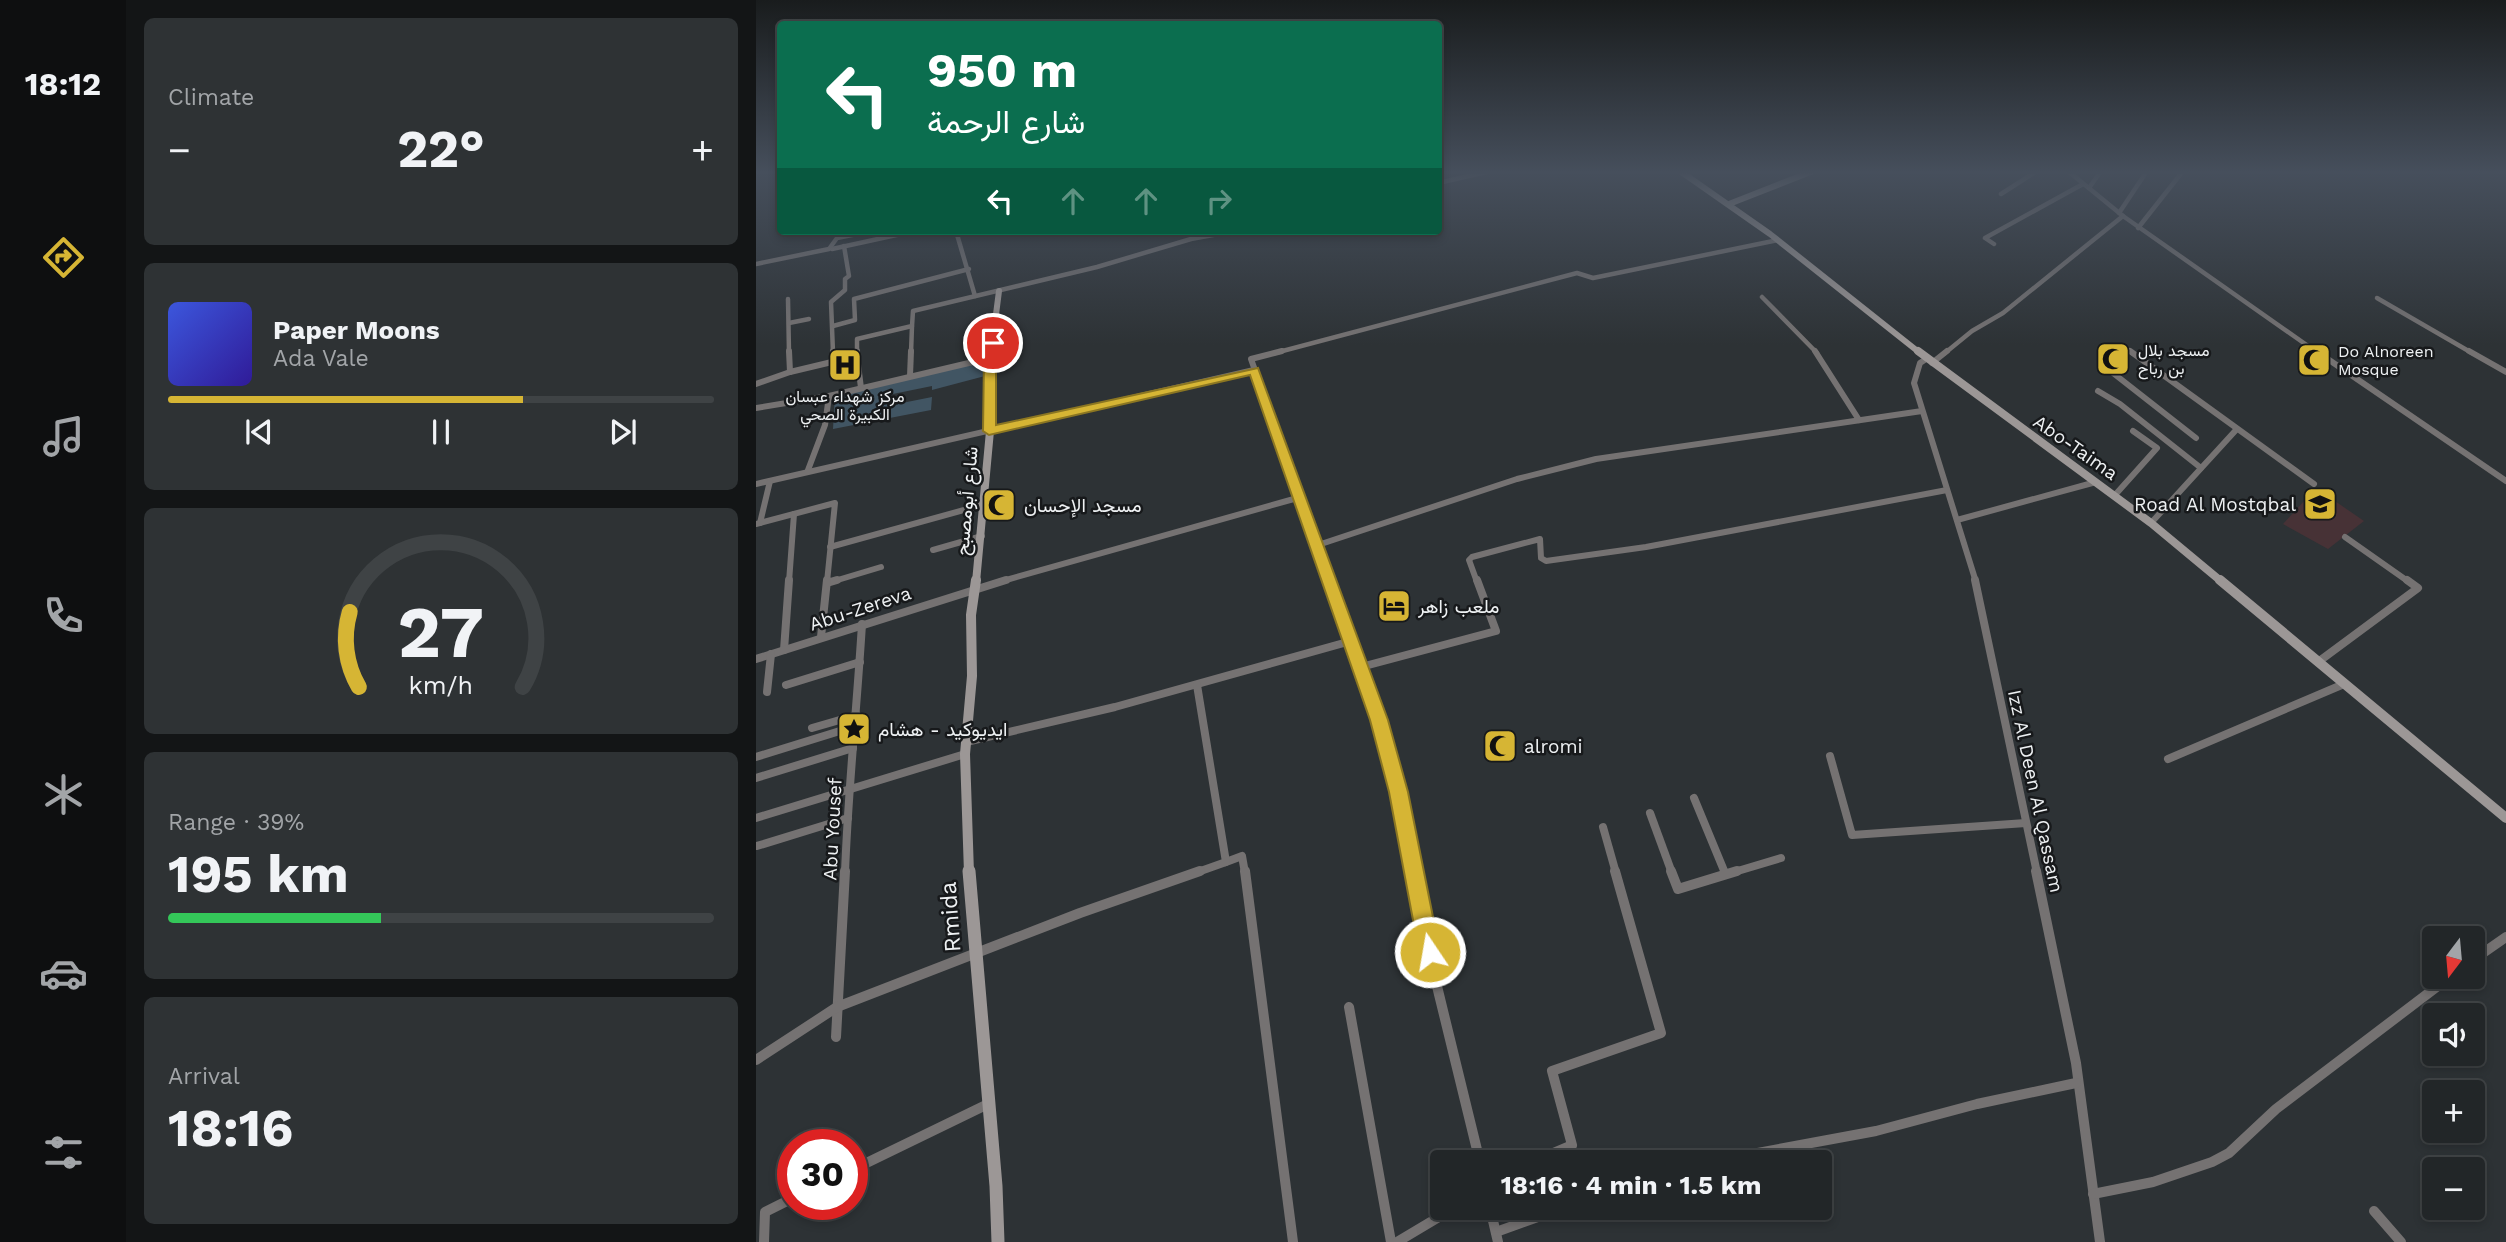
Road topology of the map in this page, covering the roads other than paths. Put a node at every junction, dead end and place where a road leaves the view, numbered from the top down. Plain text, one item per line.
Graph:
1 (1763, 229) edge
2 (2001, 229) edge
3 (2103, 229) edge
4 (2139, 229) edge
5 (852, 235) edge
6 (896, 235) edge
7 (957, 235) edge
8 (1213, 235) edge
9 (1778, 240) junction
10 (1994, 244) dead end
11 (844, 246) junction
12 (832, 248) junction
13 (756, 264) edge
14 (969, 269) junction
15 (999, 291) junction
16 (975, 296) junction
17 (1762, 298) dead end
18 (2377, 298) dead end
19 (788, 299) dead end
20 (809, 319) dead end
21 (789, 323) junction
22 (833, 326) junction
23 (912, 326) junction
24 (2130, 351) dead end
25 (857, 356) junction
26 (990, 358) junction
27 (834, 361) junction
28 (1929, 361) junction
29 (1254, 370) junction
30 (790, 372) junction
31 (2506, 372) edge
32 (2113, 373) dead end
33 (910, 376) junction
34 (756, 384) edge
35 (861, 388) junction
36 (2098, 391) dead end
37 (829, 396) junction
38 (756, 408) edge
39 (1922, 411) junction
40 (1859, 420) junction
41 (2236, 430) junction
42 (989, 431) junction
43 (2133, 431) dead end
44 (2196, 438) dead end
45 (2201, 468) junction
46 (808, 470) junction
47 (770, 481) junction
48 (2506, 481) edge
49 (2096, 482) junction
50 (756, 484) edge
51 (2315, 484) dead end
52 (1947, 490) junction
53 (2115, 495) junction
54 (1301, 497) junction
55 (982, 505) junction
56 (794, 514) junction
57 (1957, 520) junction
58 (2151, 523) junction
59 (758, 524) edge
60 (982, 536) junction
61 (2345, 537) dead end
62 (1318, 545) junction
63 (830, 547) junction
64 (933, 550) dead end
65 (881, 567) dead end
66 (827, 583) junction
67 (974, 589) junction
68 (862, 624) junction
69 (821, 637) junction
70 (1350, 641) junction
71 (784, 650) junction
72 (771, 654) junction
73 (756, 659) edge
74 (860, 662) junction
75 (2318, 662) junction
76 (1361, 667) junction
77 (2344, 684) junction
78 (786, 685) dead end
79 (1197, 685) junction
80 (766, 692) dead end
81 (857, 715) junction
82 (856, 726) junction
83 (812, 728) dead end
84 (853, 748) junction
85 (966, 748) junction
86 (1830, 756) dead end
87 (756, 757) edge
88 (2168, 759) dead end
89 (756, 778) edge
90 (848, 789) junction
91 (1694, 798) dead end
92 (1650, 813) dead end
93 (756, 818) edge
94 (848, 818) junction
95 (2506, 818) edge
96 (2026, 822) junction
97 (1603, 827) dead end
98 (757, 846) edge
99 (1781, 858) dead end
100 (1226, 862) junction
101 (1725, 873) junction
102 (2506, 937) edge
103 (2485, 952) edge
104 (973, 954) junction
105 (2434, 989) edge
106 (837, 1006) junction
107 (1349, 1007) dead end
108 (836, 1037) dead end
109 (756, 1060) edge
110 (2077, 1083) junction
111 (988, 1104) junction
112 (1477, 1150) edge
113 (1561, 1150) edge
114 (1774, 1150) edge
115 (868, 1162) edge
116 (2093, 1194) junction
117 (777, 1206) edge
118 (2374, 1212) dead end
119 (1434, 1220) edge
120 (1536, 1220) edge
121 (1497, 1237) edge
122 (764, 1242) edge
123 (998, 1242) edge
124 (1293, 1242) edge
125 (1391, 1242) edge
126 (1397, 1242) edge
127 (2100, 1242) edge
128 (2400, 1242) edge

1 - 9 street, Abo-Taima
2 - 10 street
3 - 28 street
4 - 48 street
5 - 12 street
6 - 11 street
7 - 14 street
8 - 15 street
9 - 28 street, Abo-Taima
9 - 29 street
11 - 12 street
11 - 22 street
12 - 13 street
14 - 16 street
14 - 22 street
15 - 16 street
15 - 26 street, شارع أبومصبح
16 - 23 street
17 - 40 street
18 - 31 street
19 - 21 street
20 - 21 street
21 - 30 street
22 - 27 street
23 - 25 street
23 - 33 street
24 - 41 street
25 - 27 street
25 - 35 street
26 - 33 street
26 - 42 street, شارع أبومصبح
27 - 30 street
28 - 39 street, Izz Al Deen Al Qassam
28 - 49 street, Abo-Taima
29 - 42 street
29 - 54 street
30 - 34 street
32 - 44 street
33 - 35 street
35 - 37 street
36 - 45 street
37 - 38 street
37 - 46 street
39 - 40 street
39 - 52 street, Izz Al Deen Al Qassam
40 - 62 street
41 - 45 street
41 - 51 street
42 - 46 street
42 - 55 street, شارع أبومصبح
43 - 53 street
45 - 58 street
46 - 47 street
47 - 50 street
47 - 59 street
49 - 53 street, Abo-Taima
49 - 57 street
52 - 57 street, Izz Al Deen Al Qassam
52 - 76 street
53 - 58 street, Abo-Taima
54 - 62 street
54 - 67 street, Abu-Zereva
55 - 60 street, شارع أبومصبح
55 - 63 street
56 - 59 street
56 - 63 street
56 - 71 street
57 - 96 street, Izz Al Deen Al Qassam
58 - 75 street, Abo-Taima
60 - 64 street
60 - 67 street, شارع أبومصبح
61 - 75 street
62 - 70 street
63 - 66 street
65 - 66 street
66 - 69 street
67 - 68 street, Abu-Zereva
67 - 85 street, Rmida
68 - 69 street, Abu-Zereva
68 - 74 street, Abu Yousef
69 - 71 street, Abu-Zereva
70 - 76 street
70 - 79 street
71 - 72 street, Abu-Zereva
72 - 73 street, Abu-Zereva
72 - 80 street
74 - 78 street
74 - 81 street, Abu Yousef
75 - 77 street, Abo-Taima
76 - 112 street
77 - 88 street
77 - 95 street, Abo-Taima
79 - 85 street
79 - 100 street
81 - 82 street, Abu Yousef
81 - 83 street
82 - 84 street, Abu Yousef
82 - 87 street
84 - 89 street
84 - 90 street, Abu Yousef
85 - 90 street
85 - 104 street, Rmida
86 - 96 street
90 - 93 street
90 - 94 street, Abu Yousef
91 - 101 street
92 - 101 street
94 - 98 street
94 - 106 street, Abu Yousef
96 - 110 street, Izz Al Deen Al Qassam
97 - 113 street
99 - 101 street
100 - 104 street
100 - 124 street
102 - 103 street
104 - 106 street
104 - 111 street, Rmida
105 - 116 street
106 - 108 street, Abu Yousef
106 - 109 street
107 - 125 street
110 - 114 street
110 - 116 street, Izz Al Deen Al Qassam
111 - 115 street
111 - 123 street, Rmida
116 - 127 street, Izz Al Deen Al Qassam
117 - 122 street
118 - 128 street
119 - 126 street
120 - 121 street

